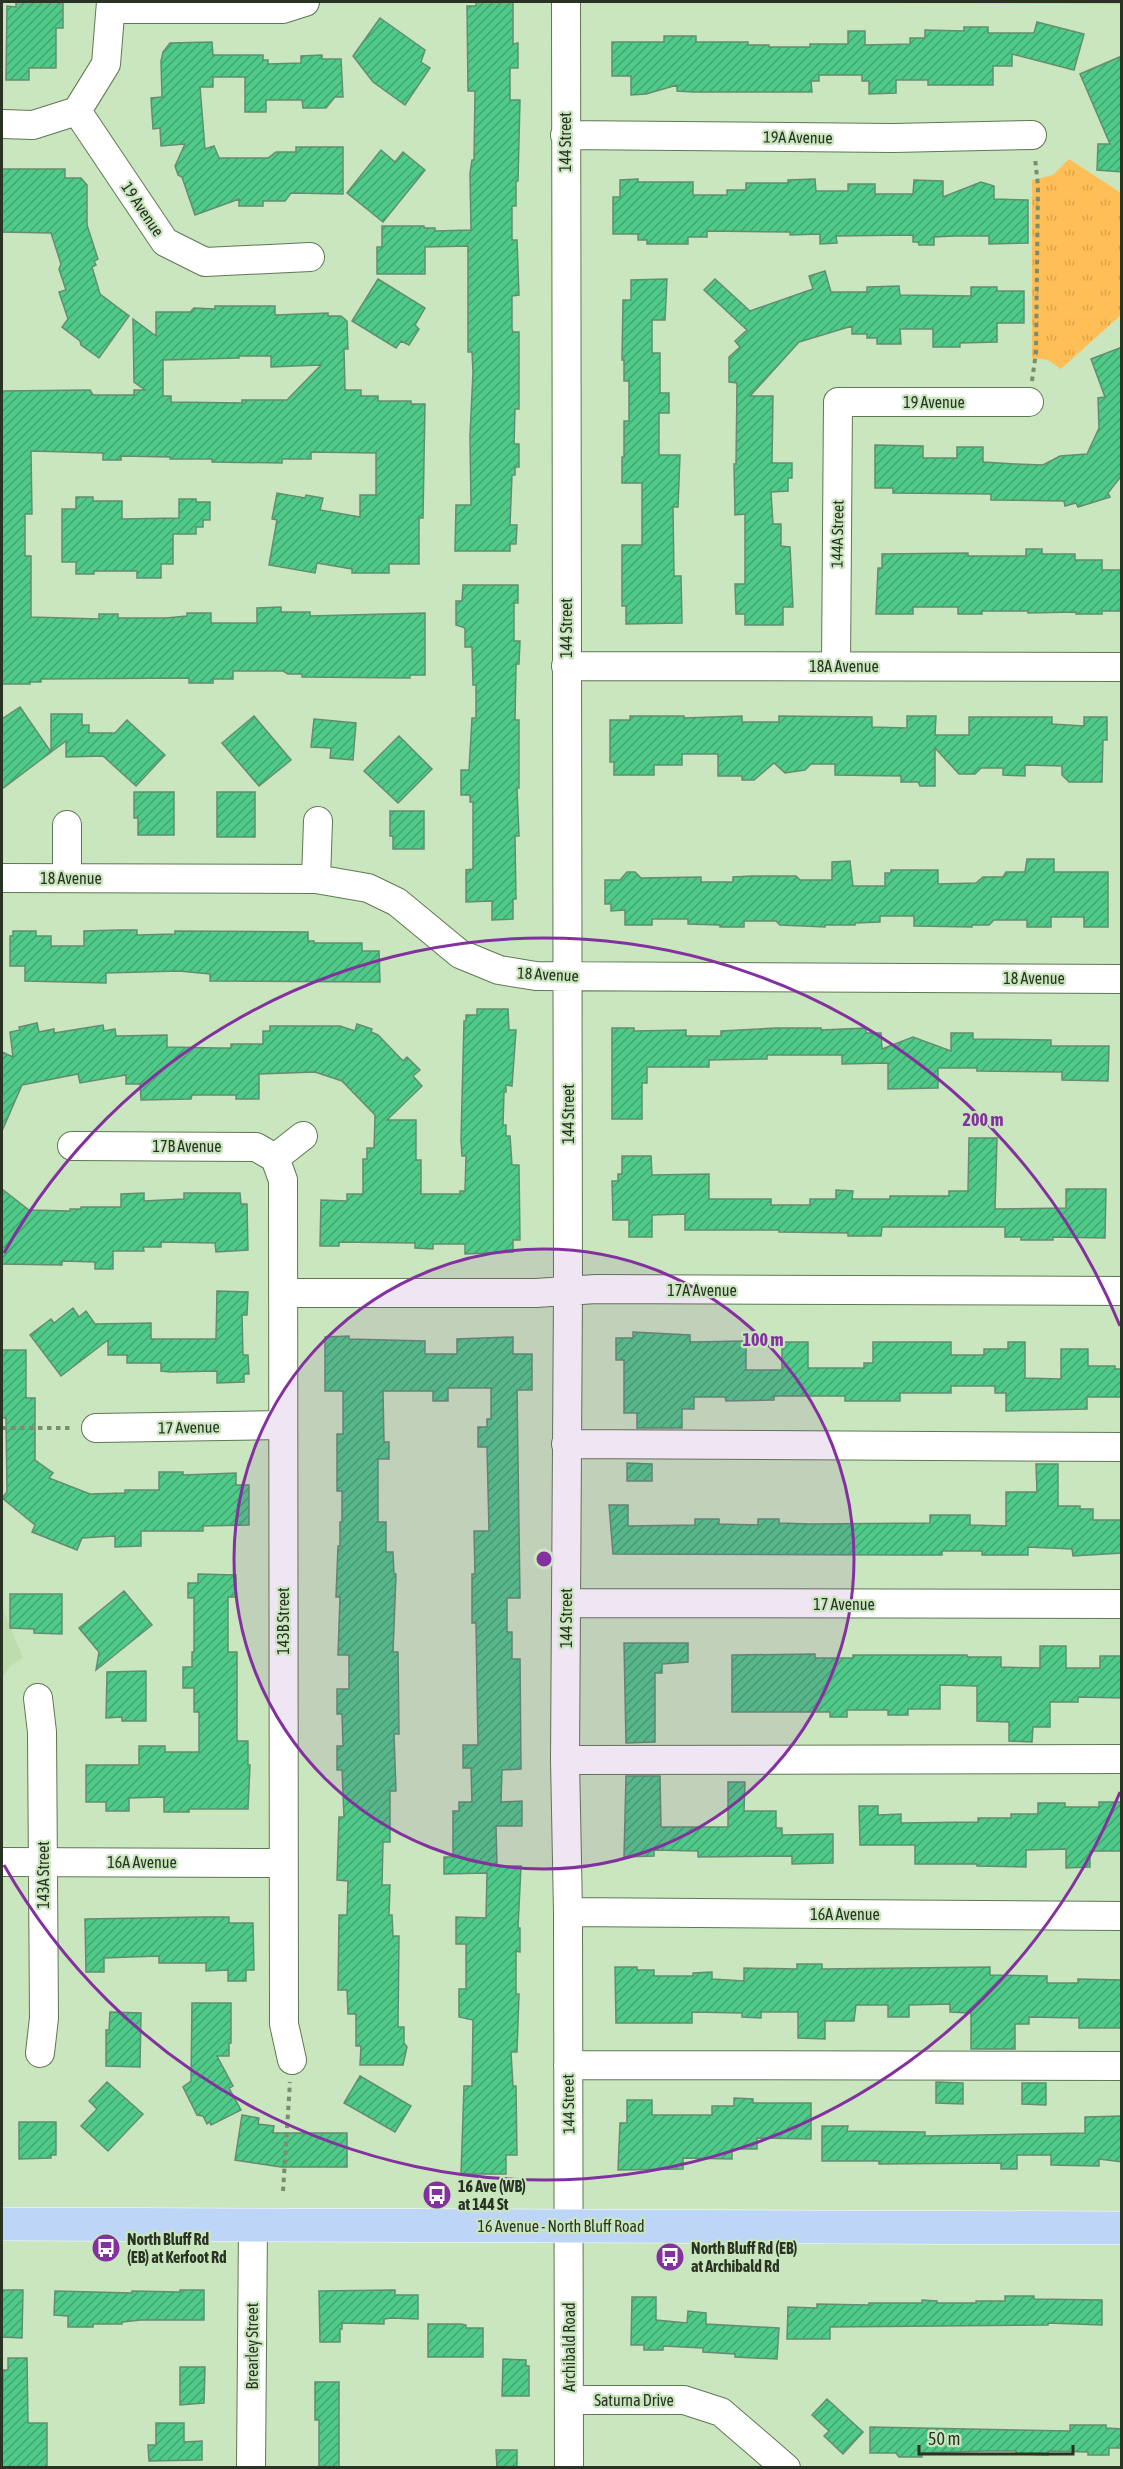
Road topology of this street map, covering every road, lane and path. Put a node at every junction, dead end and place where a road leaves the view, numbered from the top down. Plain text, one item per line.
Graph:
1 (305, 2) edge
2 (566, 2) edge
3 (111, 5) edge
4 (77, 111) junction
5 (2, 124) edge
6 (565, 135) junction
7 (1032, 135) joint
8 (310, 258) dead end
9 (838, 402) joint
10 (1029, 402) joint
11 (566, 666) junction
12 (836, 666) junction
13 (1122, 667) edge
14 (318, 821) dead end
15 (68, 825) dead end
16 (2, 878) edge
17 (68, 878) junction
18 (316, 879) junction
19 (567, 976) junction
20 (1122, 979) edge
21 (303, 1136) dead end
22 (72, 1146) dead end
23 (279, 1169) junction
24 (1122, 1291) edge
25 (568, 1292) junction
26 (284, 1293) junction
27 (282, 1425) junction
28 (2, 1428) edge
29 (96, 1428) joint
30 (566, 1444) junction
31 (1122, 1447) edge
32 (566, 1603) junction
33 (1122, 1604) edge
34 (38, 1698) dead end
35 (1122, 1759) edge
36 (565, 1760) junction
37 (2, 1862) edge
38 (43, 1862) junction
39 (284, 1863) junction
40 (568, 1912) junction
41 (1122, 1916) edge
42 (40, 2053) dead end
43 (292, 2060) joint
44 (568, 2065) junction
45 (1122, 2066) edge
46 (283, 2191) dead end
47 (2, 2224) edge
48 (253, 2225) junction
49 (569, 2226) junction
50 (1122, 2228) edge
51 (569, 2400) junction
52 (252, 2468) edge
53 (568, 2468) edge
54 (786, 2468) edge

1 - 3 street
2 - 6 street, 144 Street
3 - 4 street
4 - 5 street
4 - 8 street, 19 Avenue
6 - 7 street, 19A Avenue
6 - 11 street, 144 Street
7 - 10 path
9 - 10 street, 19 Avenue
9 - 12 street, 144A Street
11 - 12 street, 18A Avenue
11 - 19 street, 144 Street
12 - 13 street, 18A Avenue
14 - 18 street
15 - 17 street
16 - 17 street, 18 Avenue
17 - 18 street, 18 Avenue
18 - 19 street, 18 Avenue
19 - 20 street, 18 Avenue
19 - 25 street, 144 Street
21 - 23 street
22 - 23 street, 17B Avenue
23 - 26 street, 143B Street
24 - 25 street, 17A Avenue
25 - 26 street, 17A Avenue
25 - 30 street, 144 Street
26 - 27 street, 143B Street
27 - 29 street, 17 Avenue
27 - 39 street, 143B Street
28 - 29 path
30 - 31 street
30 - 32 street, 144 Street
32 - 33 street, 17 Avenue
32 - 36 street, 144 Street
34 - 38 street, 143A Street
35 - 36 street
36 - 40 street, 144 Street
37 - 38 street, 16A Avenue
38 - 39 street, 16A Avenue
38 - 42 street, 143A Street
39 - 43 street, 143B Street
40 - 41 street, 16A Avenue
40 - 44 street, 144 Street
43 - 46 path
44 - 45 street
44 - 49 street, 144 Street
47 - 48 main road, 16 Avenue - North Bluff Road
48 - 49 main road, 16 Avenue - North Bluff Road
48 - 52 street, Brearley Street
49 - 50 main road, 16 Avenue - North Bluff Road
49 - 51 street, Archibald Road
51 - 53 street, Archibald Road
51 - 54 street, Saturna Drive

